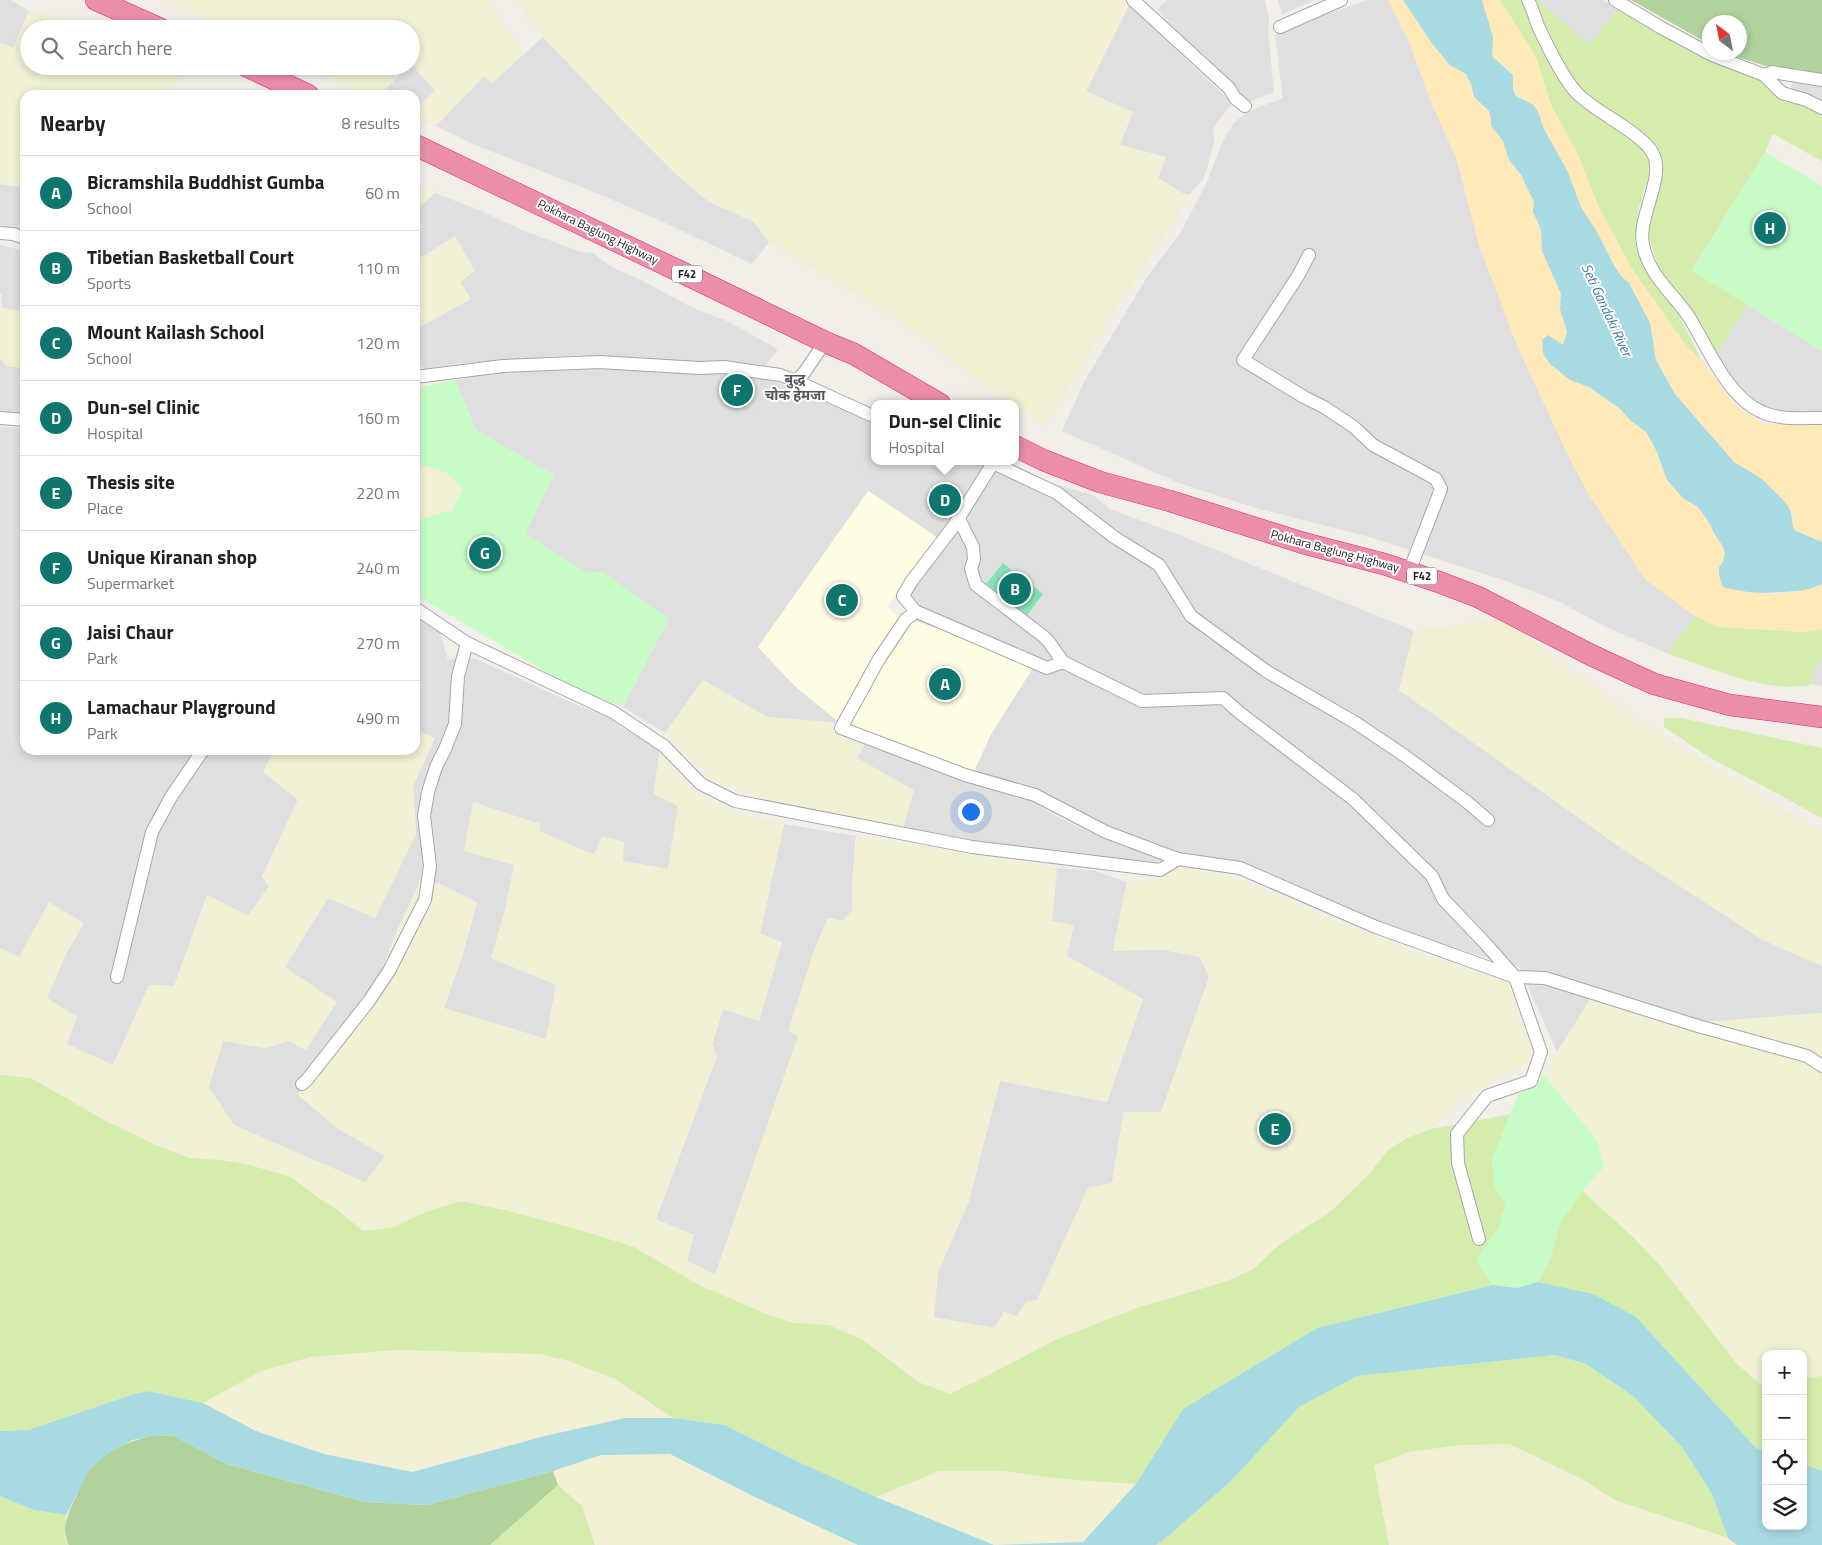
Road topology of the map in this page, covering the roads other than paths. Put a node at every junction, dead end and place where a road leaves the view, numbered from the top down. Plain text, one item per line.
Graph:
1 (96, 0) edge
2 (1133, 0) edge
3 (1341, 0) edge
4 (1528, 0) edge
5 (1615, 0) edge
6 (141, 20) edge
7 (1280, 26) dead end
8 (1764, 74) junction
9 (265, 75) edge
10 (1822, 80) edge
11 (297, 90) edge
12 (1246, 106) dead end
13 (1822, 108) edge
14 (422, 149) edge
15 (0, 233) edge
16 (20, 236) edge
17 (1309, 255) dead end
18 (825, 342) junction
19 (420, 376) edge
20 (796, 381) junction
21 (933, 400) edge
22 (871, 415) edge
23 (0, 418) edge
24 (1822, 418) edge
25 (20, 420) edge
26 (1019, 448) edge
27 (990, 465) edge
28 (998, 465) edge
29 (958, 518) junction
30 (1409, 572) junction
31 (915, 610) junction
32 (420, 611) edge
33 (467, 643) junction
34 (1063, 662) junction
35 (1822, 717) edge
36 (199, 755) edge
37 (1488, 820) dead end
38 (1178, 859) junction
39 (117, 977) dead end
40 (1515, 977) junction
41 (1822, 1066) edge
42 (302, 1084) dead end
43 (1479, 1238) dead end

1 - 6 highway
2 - 12 street
3 - 7 street
4 - 24 street
5 - 8 street
8 - 10 street
8 - 13 street
9 - 11 highway
14 - 18 highway, Pokhara Baglung Highway / F42
15 - 16 street
17 - 30 street
18 - 20 street
18 - 21 highway, Pokhara Baglung Highway / F42
19 - 20 street
20 - 22 street
23 - 25 street
26 - 30 highway, Pokhara Baglung Highway / F42
27 - 29 street
28 - 37 street
29 - 31 street
29 - 34 street
30 - 35 highway, Pokhara Baglung Highway / F42
31 - 34 street
31 - 38 street
32 - 33 street
33 - 38 street
33 - 42 street
34 - 40 street
36 - 39 street
38 - 40 street
40 - 41 street
40 - 43 street

